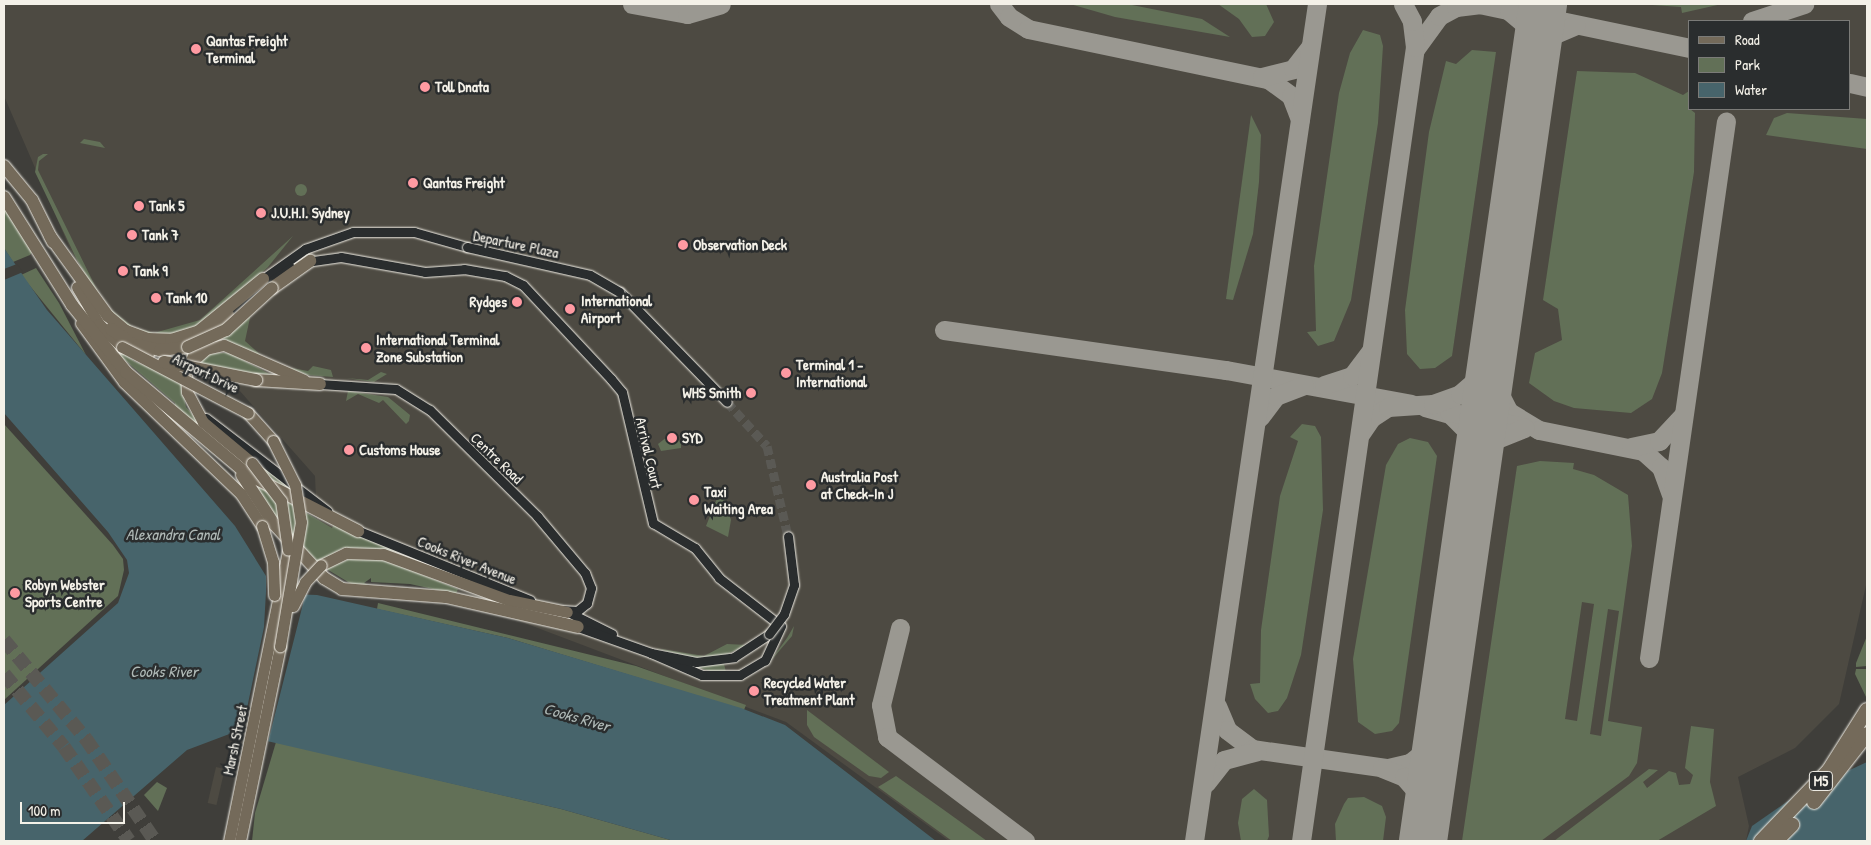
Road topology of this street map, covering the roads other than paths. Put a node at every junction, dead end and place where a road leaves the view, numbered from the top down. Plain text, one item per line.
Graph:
1 (4, 166) edge
2 (4, 197) edge
3 (50, 236) junction
4 (314, 260) joint
5 (269, 282) junction
6 (77, 288) junction
7 (247, 292) junction
8 (72, 305) junction
9 (114, 332) junction
10 (125, 345) junction
11 (192, 348) junction
12 (320, 384) junction
13 (187, 389) junction
14 (727, 402) tunnel mouth
15 (187, 424) junction
16 (358, 531) junction
17 (788, 536) tunnel mouth
18 (435, 572) junction
19 (568, 612) junction
20 (578, 627) junction
21 (629, 644) junction
22 (275, 645) junction
23 (651, 653) junction
24 (1867, 710) edge
25 (1867, 734) edge
26 (248, 776) junction
27 (229, 841) edge
28 (240, 841) edge
29 (1761, 841) edge
30 (1776, 841) edge

1 - 3 highway, Airport Drive
2 - 8 highway
3 - 6 highway, Airport Drive
3 - 7 highway
4 - 5 highway
4 - 23 street, Arrival Court
5 - 7 highway
5 - 11 highway, bridge
5 - 14 street, Departure Plaza, bridge
6 - 9 highway
6 - 10 main road, Airport Drive
7 - 11 main road
8 - 15 highway
8 - 22 main road, bridge
9 - 10 highway
9 - 11 highway
10 - 12 highway, bridge
10 - 22 main road, Airport Drive, bridge
11 - 13 main road
12 - 13 main road
12 - 19 street, Centre Road
13 - 16 street, Cooks River Avenue
13 - 22 main road, bridge
15 - 16 highway
15 - 20 highway
16 - 19 street, Cooks River Avenue
17 - 23 street, bridge
18 - 19 main road
18 - 20 main road
18 - 22 main road, bridge
19 - 21 street, Cooks River Avenue
20 - 21 street
21 - 23 street
22 - 26 main road, Marsh Street
24 - 29 highway, M5
25 - 30 highway, M5
26 - 27 main road, Marsh Street
26 - 28 main road, Marsh Street

